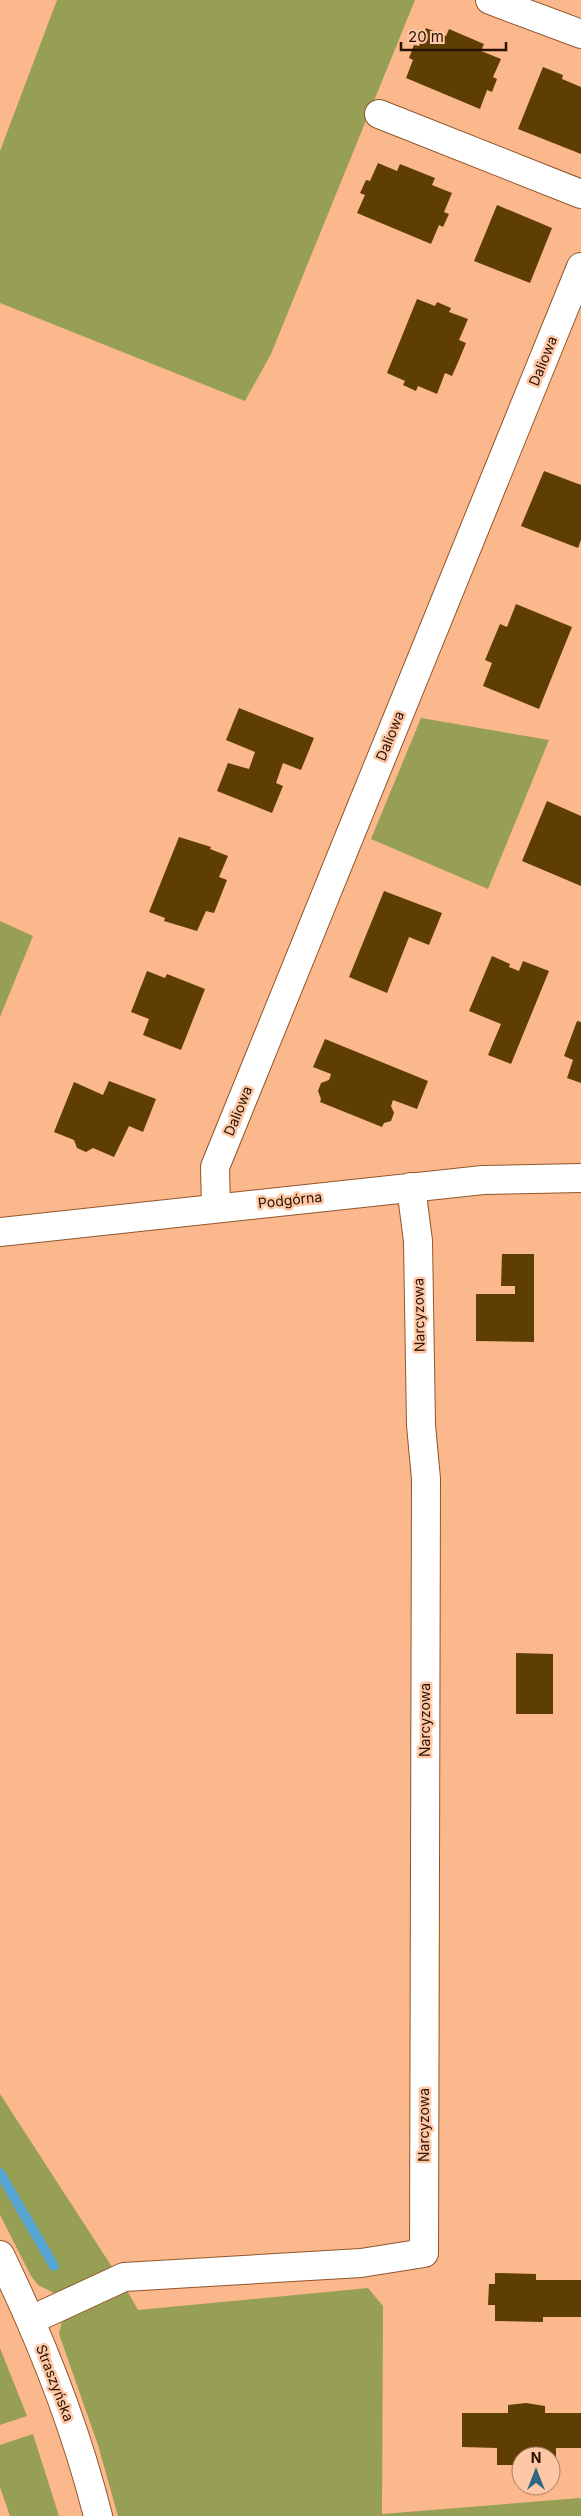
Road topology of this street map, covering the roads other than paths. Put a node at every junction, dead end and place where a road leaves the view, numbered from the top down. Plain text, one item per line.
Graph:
1 (490, 0) edge
2 (581, 34) edge
3 (379, 114) dead end
4 (581, 194) edge
5 (581, 267) edge
6 (581, 1178) edge
7 (411, 1187) junction
8 (216, 1207) junction
9 (0, 1232) edge
10 (0, 2255) edge
11 (31, 2320) junction
12 (98, 2516) edge

1 - 2 street
3 - 4 street
5 - 8 street, Daliowa
6 - 7 street, Podgórna
7 - 8 street, Podgórna
7 - 11 street, Narcyzowa
8 - 9 street, Podgórna
10 - 11 street, Straszyńska
11 - 12 street, Straszyńska

